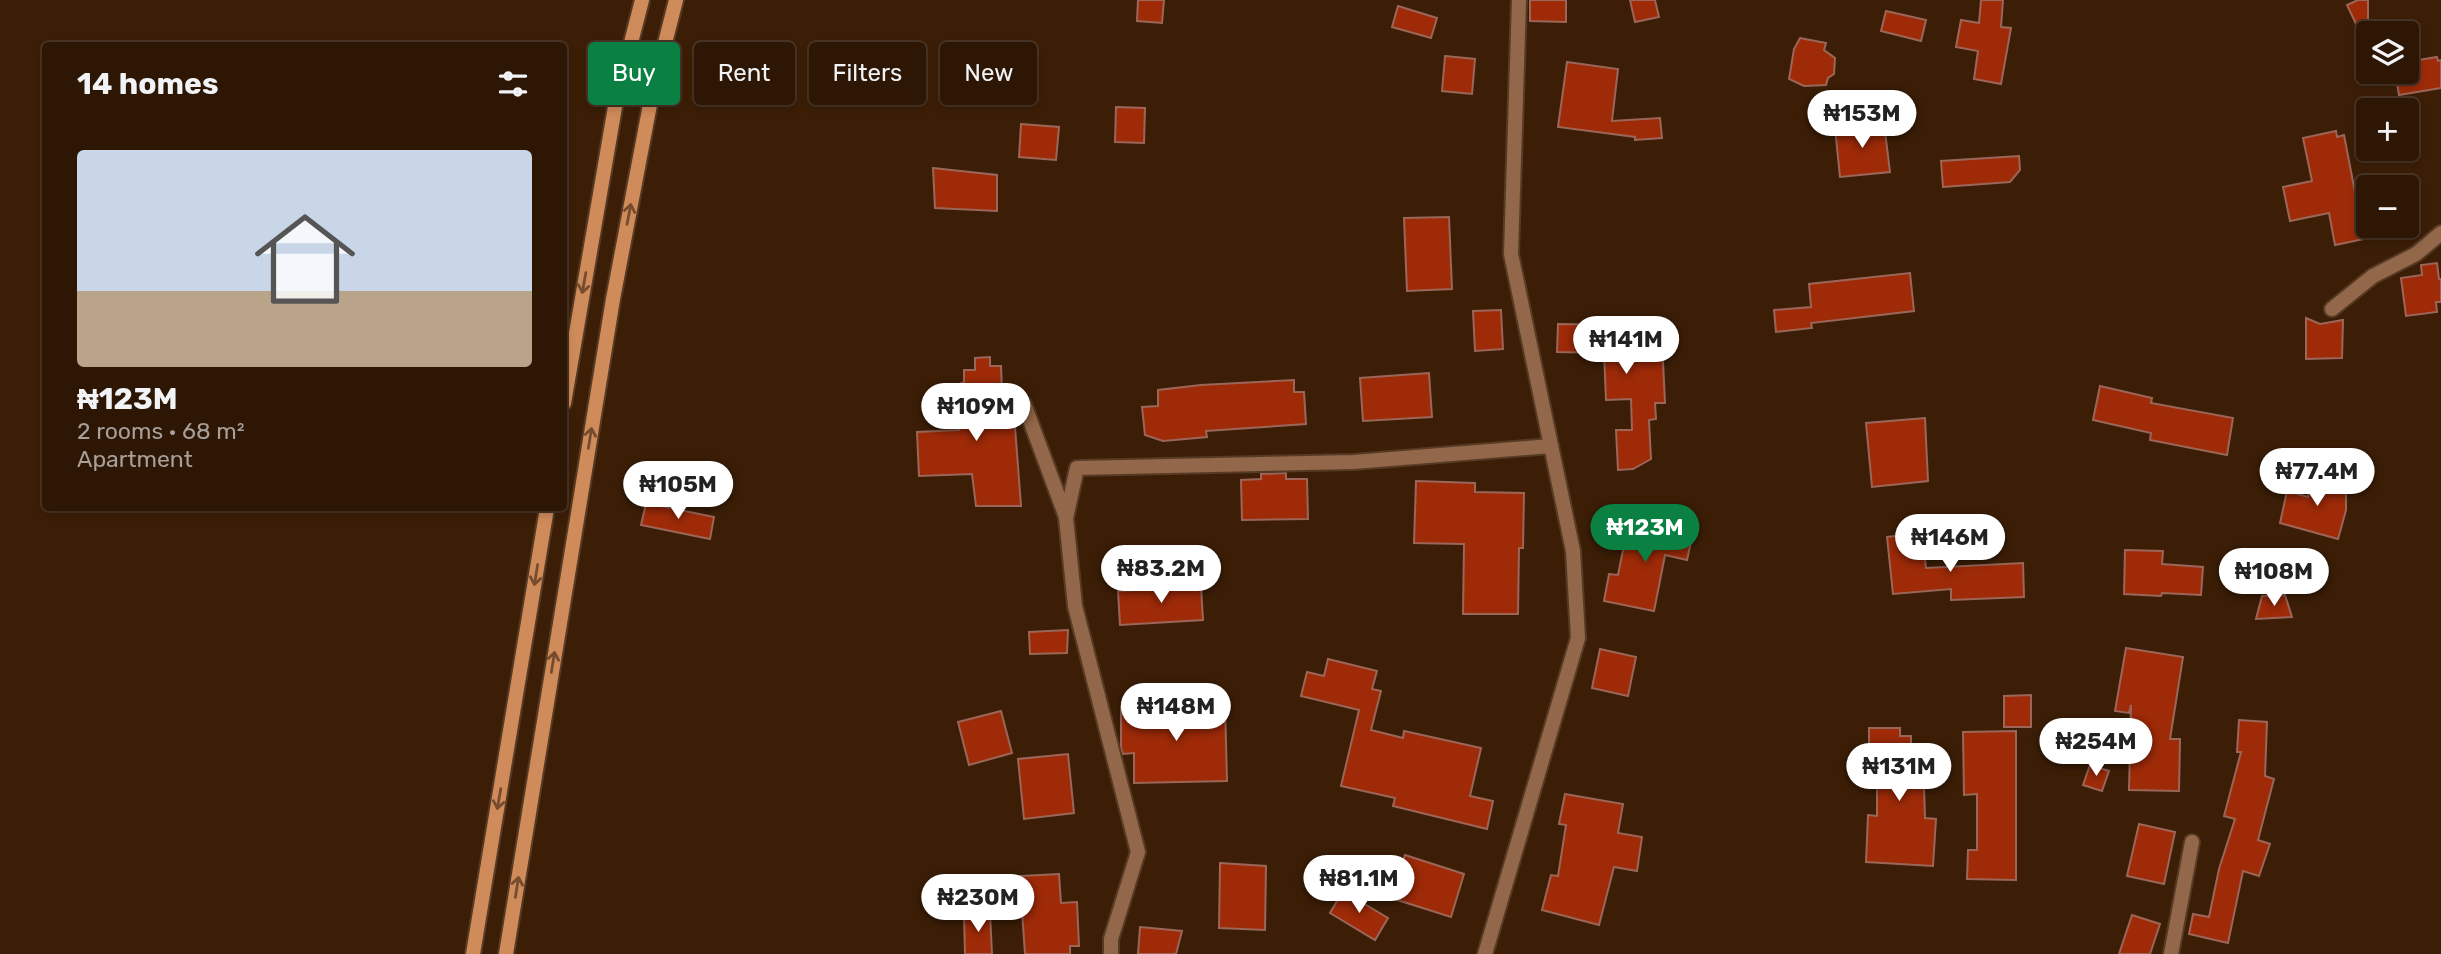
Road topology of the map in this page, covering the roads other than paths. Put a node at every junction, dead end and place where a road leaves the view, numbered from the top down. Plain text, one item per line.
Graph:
1 (642, 0) edge
2 (676, 0) edge
3 (1519, 0) edge
4 (2441, 233) edge
5 (2332, 309) dead end
6 (567, 386) edge
7 (1024, 404) dead end
8 (1551, 446) junction
9 (547, 511) edge
10 (1066, 518) junction
11 (2192, 842) dead end
12 (473, 954) edge
13 (506, 954) edge
14 (1111, 954) edge
15 (1485, 954) edge
16 (2171, 954) edge

1 -> 6 main road
13 -> 2 main road
3 - 8 street
4 - 5 street
7 - 10 street
8 - 10 street
8 - 15 street
9 -> 12 main road
10 - 14 street
11 - 16 street

